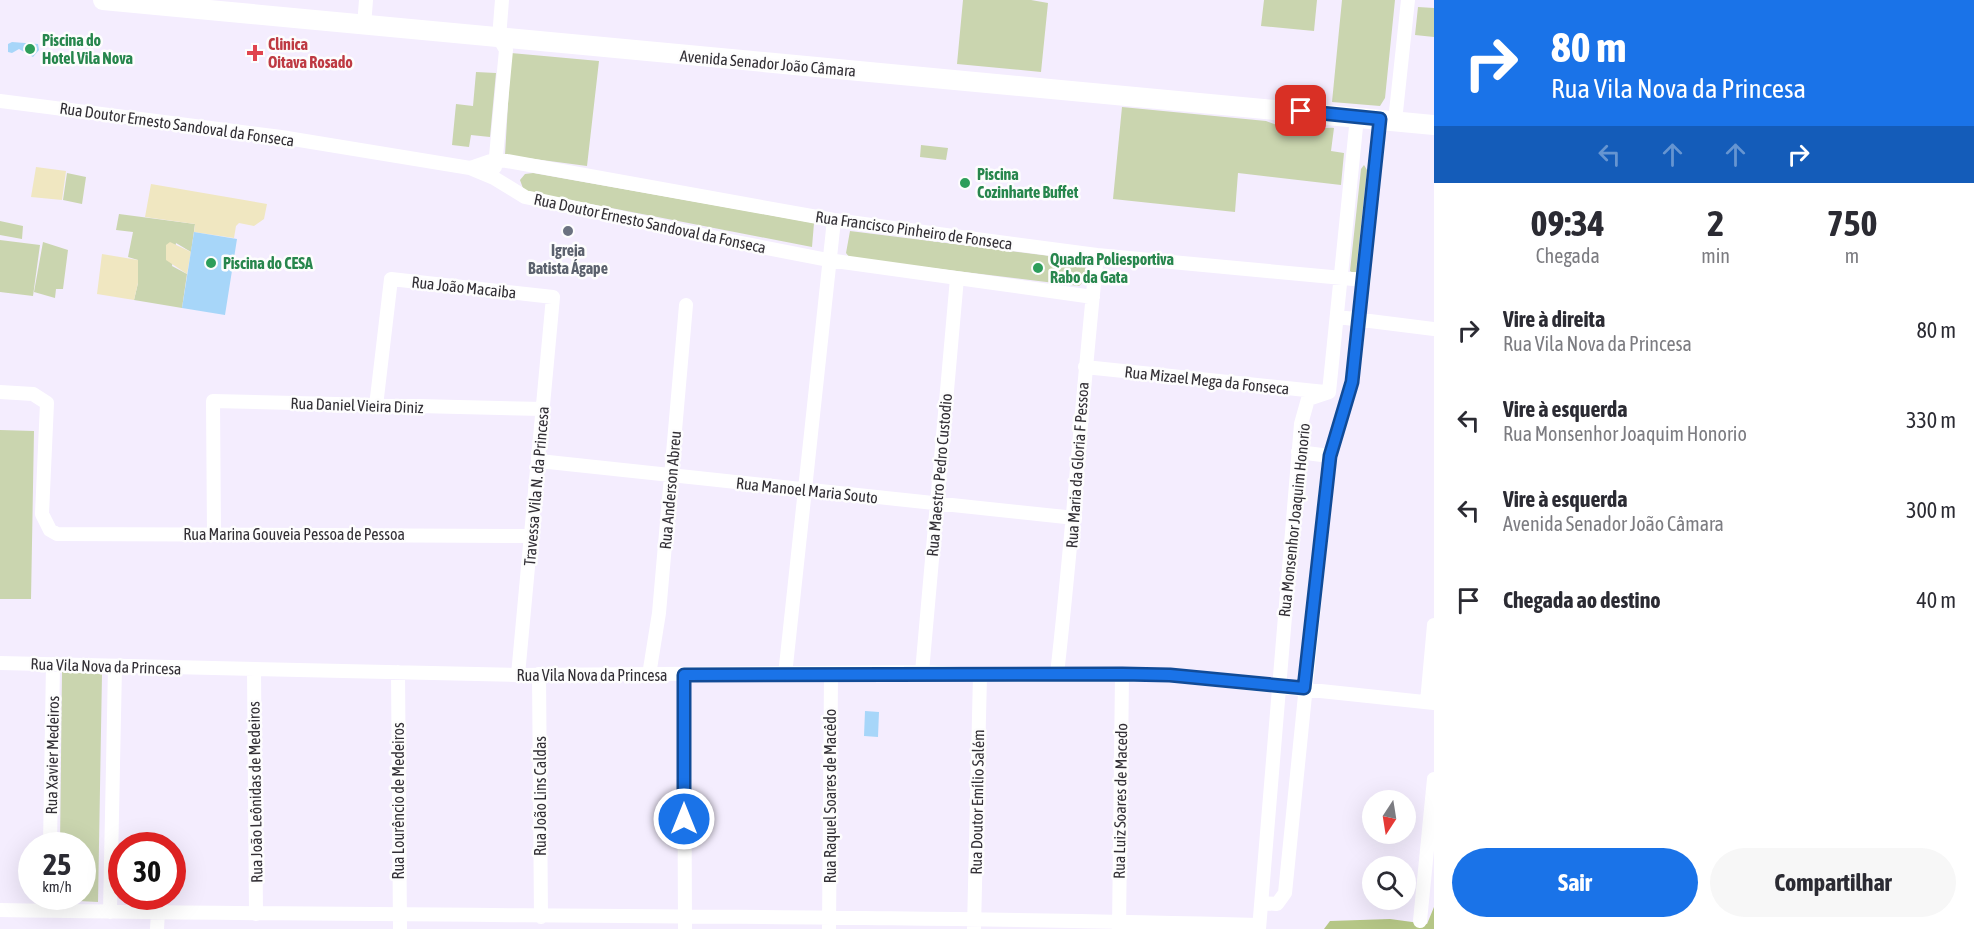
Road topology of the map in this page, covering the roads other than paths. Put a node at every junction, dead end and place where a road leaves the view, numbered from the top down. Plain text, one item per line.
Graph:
1 (103, 0) edge
2 (366, 0) edge
3 (502, 0) edge
4 (1408, 0) edge
5 (364, 26) junction
6 (499, 38) junction
7 (0, 101) edge
8 (1357, 117) junction
9 (1388, 120) junction
10 (1434, 124) edge
11 (496, 159) junction
12 (1353, 161) junction
13 (1376, 162) junction
14 (470, 168) junction
15 (494, 178) junction
16 (834, 220) junction
17 (1097, 255) junction
18 (828, 260) junction
19 (957, 278) junction
20 (1342, 278) junction
21 (1364, 280) junction
22 (553, 297) joint
23 (1093, 297) junction
24 (686, 304) dead end
25 (1338, 316) junction
26 (1359, 320) junction
27 (1434, 329) edge
28 (1085, 367) junction
29 (0, 392) edge
30 (1329, 392) junction
31 (376, 406) junction
32 (543, 409) junction
33 (1298, 452) junction
34 (1330, 456) junction
35 (539, 461) junction
36 (671, 476) junction
37 (804, 489) junction
38 (936, 505) junction
39 (1075, 518) junction
40 (214, 534) junction
41 (532, 536) junction
42 (1434, 625) edge
43 (0, 663) edge
44 (53, 664) junction
45 (115, 667) junction
46 (254, 670) junction
47 (398, 672) junction
48 (922, 672) junction
49 (1058, 674) junction
50 (1122, 674) junction
51 (518, 675) junction
52 (539, 675) junction
53 (649, 675) junction
54 (684, 675) junction
55 (785, 675) junction
56 (831, 675) junction
57 (980, 675) junction
58 (1277, 684) junction
59 (1304, 688) junction
60 (1430, 702) edge
61 (1434, 779) edge
62 (50, 832) edge
63 (1262, 903) junction
64 (18, 908) edge
65 (0, 910) edge
66 (95, 910) edge
67 (110, 912) junction
68 (158, 912) junction
69 (256, 914) junction
70 (685, 915) junction
71 (541, 917) junction
72 (1420, 921) dead end
73 (399, 922) edge
74 (476, 923) edge
75 (830, 923) edge
76 (974, 924) edge
77 (1118, 925) edge
78 (1259, 927) edge
79 (158, 929) edge
80 (685, 929) edge

1 - 5 main road, Avenida Senador João Câmara
2 - 5 street
3 - 6 street
4 - 9 street, Rua Monsenhor Joaquim Honorio
5 - 6 main road, Avenida Senador João Câmara
6 - 8 main road, Avenida Senador João Câmara
6 - 11 street
7 - 14 street, Rua Doutor Ernesto Sandoval da Fonseca
8 - 9 main road, Avenida Senador João Câmara
8 - 12 street
9 - 10 main road, Avenida Senador João Câmara
9 - 13 street, Rua Monsenhor Joaquim Honorio
11 - 14 street, Rua Francisco Pinheiro de Fonseca
11 - 15 street
11 - 16 street, Rua Francisco Pinheiro de Fonseca
12 - 13 street
12 - 20 street
13 - 21 street, Rua Monsenhor Joaquim Honorio
14 - 15 street, Rua Doutor Ernesto Sandoval da Fonseca
15 - 18 street, Rua Doutor Ernesto Sandoval da Fonseca
16 - 17 street, Rua Francisco Pinheiro de Fonseca
16 - 18 street
17 - 20 street, Rua Francisco Pinheiro de Fonseca
17 - 23 street, Rua Maria da Gloria F Pessoa
18 - 19 street, Rua Doutor Ernesto Sandoval da Fonseca
18 - 37 street
19 - 23 street, Rua Doutor Ernesto Sandoval da Fonseca
19 - 38 street, Rua Maestro Pedro Custodio
20 - 21 street, Rua Francisco Pinheiro de Fonseca
20 - 25 street
21 - 26 street, Rua Monsenhor Joaquim Honorio
22 - 31 street, Rua João Macaiba
22 - 32 street, Travessa Vila N. da Princesa
23 - 28 street, Rua Maria da Gloria F Pessoa
24 - 36 street, Rua Anderson Abreu
25 - 26 street
25 - 30 street
26 - 27 street
26 - 34 street, Rua Monsenhor Joaquim Honorio
28 - 30 street, Rua Mizael Mega da Fonseca
28 - 39 street, Rua Maria da Gloria F Pessoa
29 - 40 street, Rua Marina Gouveia Pessoa de Pessoa
30 - 33 street, Rua Monsenhor Joaquim Honorio
31 - 32 street, Rua Daniel Vieira Diniz
31 - 40 street, Rua Daniel Vieira Diniz
32 - 35 street, Travessa Vila N. da Princesa
33 - 34 street
33 - 58 street, Rua Monsenhor Joaquim Honorio
34 - 59 street, Rua Monsenhor Joaquim Honorio
35 - 36 street, Rua Manoel Maria Souto
35 - 41 street, Travessa Vila N. da Princesa
36 - 37 street, Rua Manoel Maria Souto
36 - 53 street, Rua Anderson Abreu
37 - 38 street, Rua Manoel Maria Souto
37 - 55 street
38 - 39 street, Rua Manoel Maria Souto
38 - 48 street, Rua Maestro Pedro Custodio
39 - 49 street, Rua Maria da Gloria F Pessoa
40 - 41 street, Rua Marina Gouveia Pessoa de Pessoa
41 - 51 street, Travessa Vila N. da Princesa
42 - 60 street
43 - 44 street, Rua Vila Nova da Princesa
44 - 45 street, Rua Vila Nova da Princesa
44 - 62 street, Rua Xavier Medeiros
45 - 46 street, Rua Vila Nova da Princesa
45 - 67 street
46 - 47 street, Rua Vila Nova da Princesa
46 - 69 street, Rua João Leônidas de Medeiros
47 - 51 street, Rua Vila Nova da Princesa
47 - 73 street, Rua Lourêncio de Medeiros
48 - 56 street, Rua Vila Nova da Princesa
48 - 57 street, Rua Vila Nova da Princesa
49 - 50 street, Rua Vila Nova da Princesa
49 - 57 street, Rua Vila Nova da Princesa
50 - 58 street, Rua Vila Nova da Princesa
50 - 77 street, Rua Luiz Soares de Macedo
51 - 52 street, Rua Vila Nova da Princesa
52 - 53 street, Rua Vila Nova da Princesa
52 - 71 street, Rua João Lins Caldas
53 - 54 street, Rua Vila Nova da Princesa
54 - 55 street, Rua Vila Nova da Princesa
54 - 70 street
55 - 56 street, Rua Vila Nova da Princesa
56 - 75 street, Rua Raquel Soares de Macêdo
57 - 76 street, Rua Doutor Emílio Salém
58 - 59 street, Rua Vila Nova da Princesa
58 - 63 street, Rua Monsenhor Joaquim Honorio
59 - 60 street, Rua Vila Nova da Princesa
59 - 63 street, Rua Monsenhor Joaquim Honorio
61 - 72 street
63 - 78 street, Rua Monsenhor Joaquim Honorio
64 - 65 street
66 - 67 street
67 - 68 street
68 - 69 street
68 - 79 street
69 - 73 street
70 - 71 street
70 - 75 street
70 - 80 street
71 - 74 street
73 - 74 street
75 - 76 street
76 - 77 street
77 - 78 street

